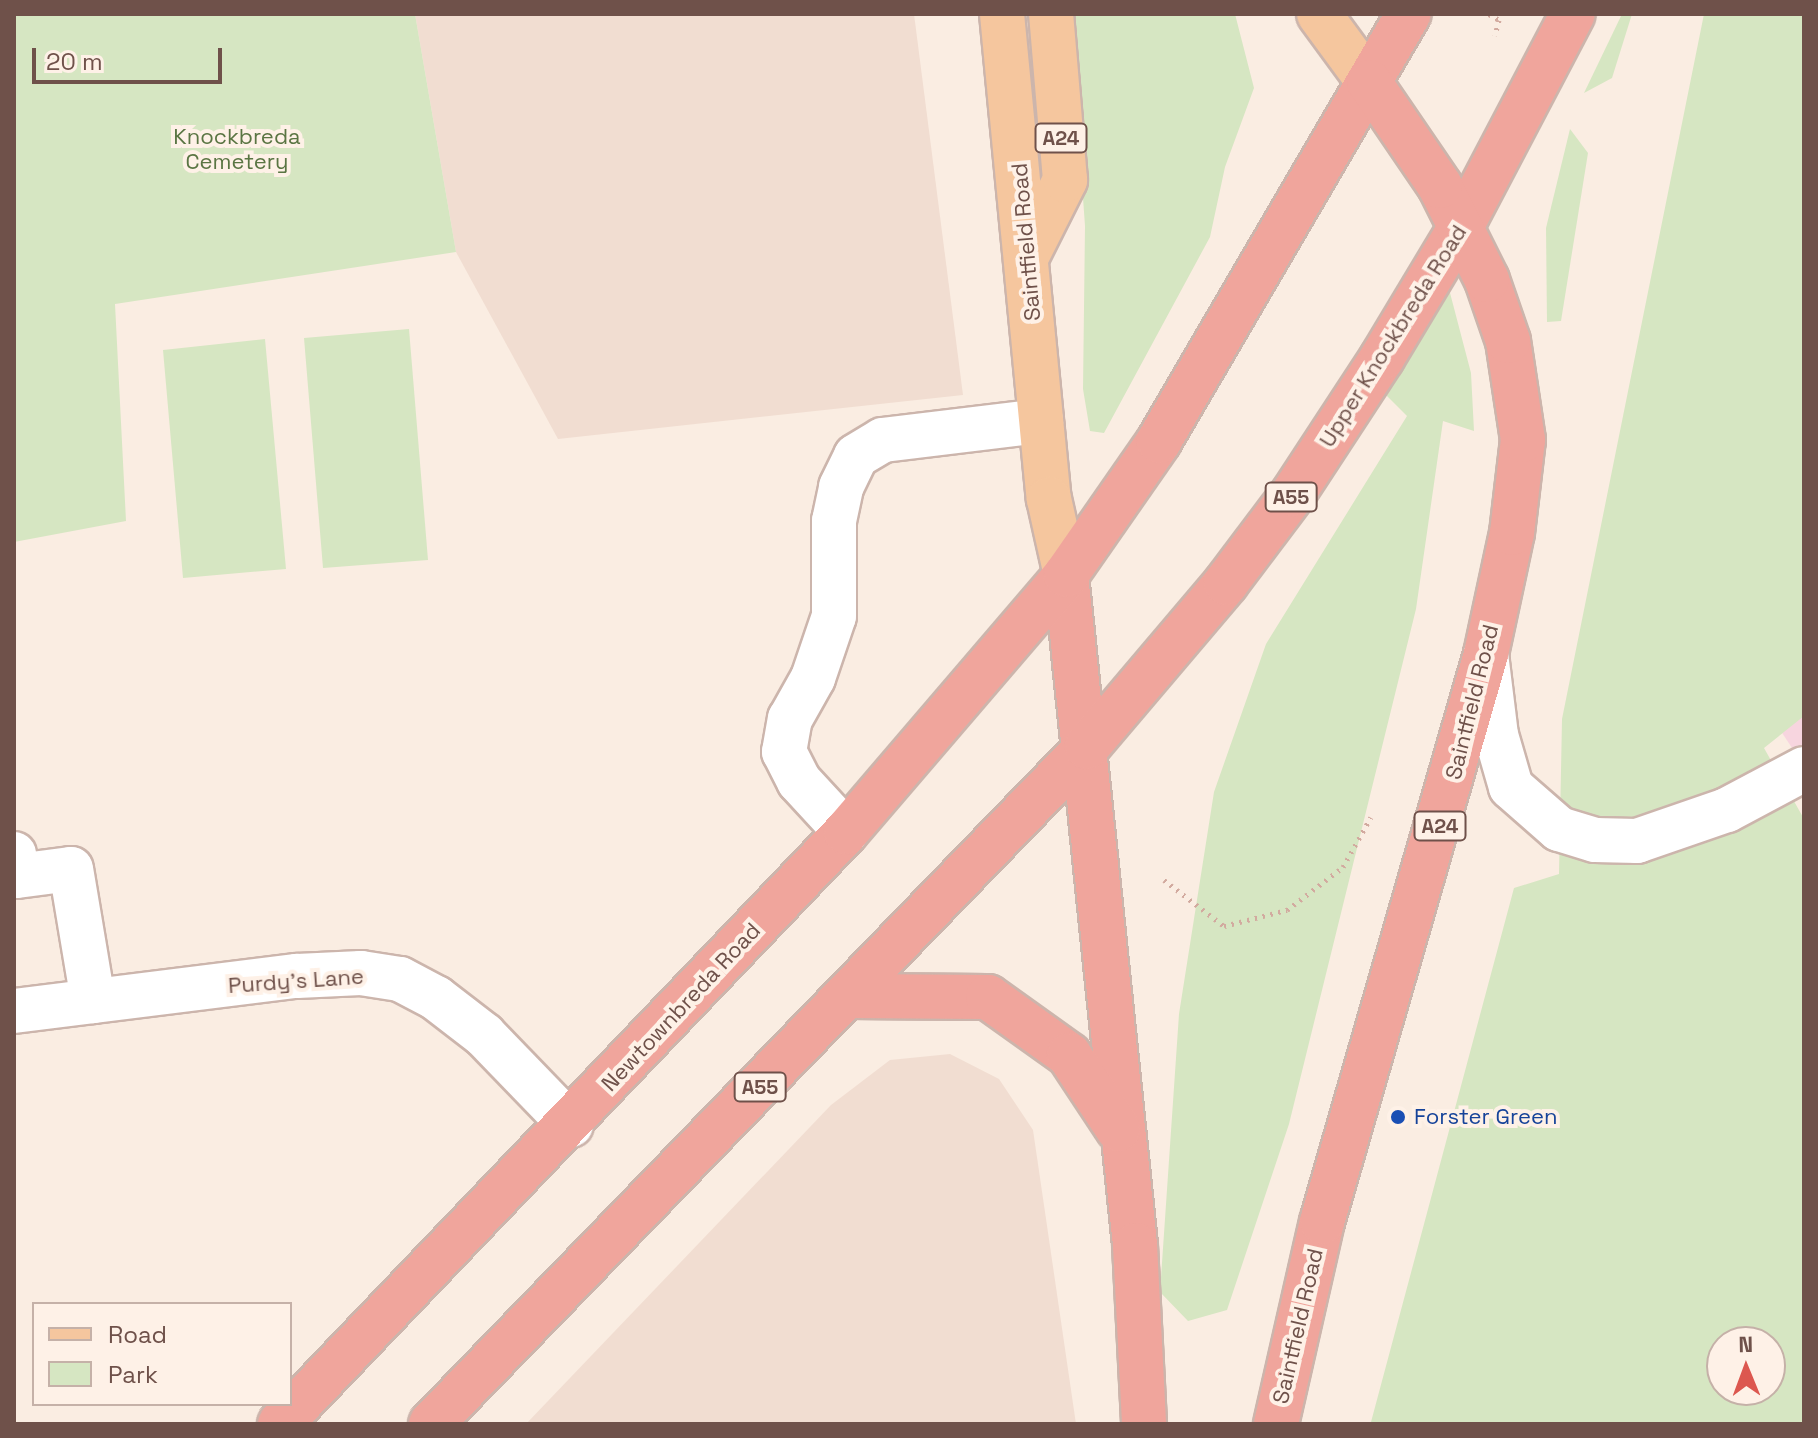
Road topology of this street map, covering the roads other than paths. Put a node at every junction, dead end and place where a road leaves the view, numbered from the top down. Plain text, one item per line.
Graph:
1 (1002, 14) edge
2 (1051, 14) edge
3 (1319, 14) edge
4 (1409, 14) edge
5 (1573, 14) edge
6 (1369, 82) junction
7 (1462, 225) junction
8 (1028, 254) junction
9 (1041, 421) junction
10 (1066, 575) junction
11 (1486, 654) junction
12 (1087, 747) junction
13 (1804, 769) edge
14 (846, 832) junction
15 (14, 854) edge
16 (849, 996) junction
17 (93, 1001) junction
18 (14, 1011) edge
19 (571, 1125) junction
20 (1121, 1134) junction
21 (280, 1424) edge
22 (431, 1424) edge
23 (1144, 1424) edge
24 (1276, 1424) edge

1 - 8 main road, Saintfield Road / A24
2 - 8 main road, A24
3 - 6 main road, Saintfield Road / A24
4 - 6 highway
5 - 7 highway, Upper Knockbreda Road / A55
6 - 7 highway, Saintfield Road / A24
6 - 10 highway
7 - 11 highway, Saintfield Road / A24
7 - 12 highway, Upper Knockbreda Road / A55
8 - 9 main road, Saintfield Road / A24
9 - 10 main road, Saintfield Road / A24
9 - 14 street
10 - 12 highway, Saintfield Road / A24
10 - 14 highway, Newtownbreda Road
11 - 13 street
11 - 24 highway, Saintfield Road / A24
12 - 16 highway, A55
12 - 20 highway, Saintfield Road / A24
14 - 19 highway, Newtownbreda Road
15 - 17 street
16 - 20 highway
16 - 22 highway, A55
17 - 18 street, Purdy's Lane
17 - 19 street, Purdy's Lane
19 - 21 highway, Newtownbreda Road
20 - 23 highway, Saintfield Road / A24

